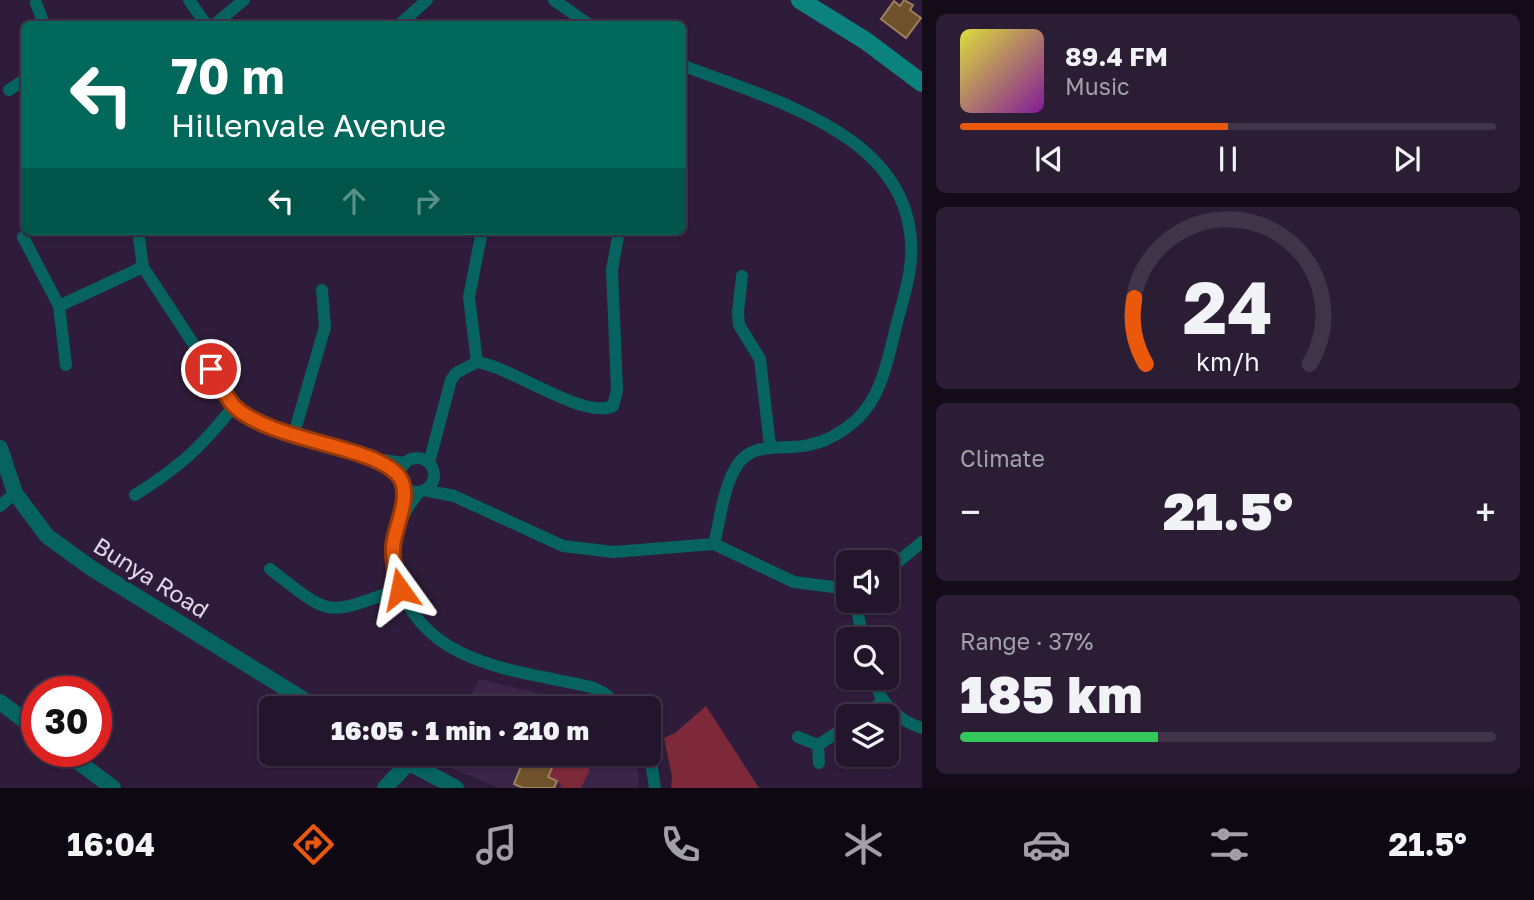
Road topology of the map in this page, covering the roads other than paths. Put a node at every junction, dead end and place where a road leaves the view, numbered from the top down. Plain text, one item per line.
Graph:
1 (189, 0) edge
2 (244, 0) edge
3 (427, 0) edge
4 (554, 0) edge
5 (800, 0) edge
6 (36, 3) dead end
7 (43, 21) edge
8 (204, 21) edge
9 (219, 21) edge
10 (403, 21) edge
11 (584, 21) edge
12 (686, 67) edge
13 (21, 82) edge
14 (922, 83) edge
15 (9, 90) dead end
16 (139, 235) edge
17 (481, 235) edge
18 (617, 235) edge
19 (23, 237) dead end
20 (143, 267) junction
21 (742, 276) dead end
22 (322, 290) dead end
23 (59, 306) junction
24 (477, 362) junction
25 (66, 365) dead end
26 (234, 406) junction
27 (293, 437) junction
28 (770, 446) junction
29 (0, 448) edge
30 (374, 459) junction
31 (405, 463) junction
32 (427, 466) junction
33 (402, 481) junction
34 (421, 491) junction
35 (15, 493) junction
36 (135, 495) dead end
37 (454, 496) junction
38 (0, 506) edge
39 (401, 515) junction
40 (922, 542) edge
41 (714, 544) junction
42 (899, 561) edge
43 (270, 569) dead end
44 (836, 587) edge
45 (400, 589) junction
46 (878, 690) edge
47 (299, 696) edge
48 (608, 696) edge
49 (0, 702) edge
50 (883, 702) junction
51 (880, 704) edge
52 (21, 718) edge
53 (922, 728) edge
54 (836, 733) edge
55 (798, 737) dead end
56 (818, 744) junction
57 (819, 763) dead end
58 (405, 766) edge
59 (414, 766) edge
60 (652, 766) edge
61 (86, 767) edge
62 (114, 788) edge
63 (385, 788) edge
64 (457, 788) edge
65 (655, 788) edge

1 - 8 street
2 - 9 street
3 - 10 street
4 - 11 street
5 - 14 main road
6 - 7 street
12 - 28 street
13 - 15 street
16 - 20 street
17 - 24 street
18 - 24 street
19 - 23 street
20 - 23 street
20 - 26 street
21 - 28 street
22 - 27 street
23 - 25 street
24 - 32 street
26 - 27 street
26 - 36 street
27 - 30 street
28 - 41 street
29 - 35 street, Bunya Road
30 - 31 street
30 - 33 street
31 - 32 street
31 - 33 street
32 - 34 street
32 - 37 street
33 - 34 street
33 - 39 street
34 - 37 street
34 - 39 street
35 - 38 street
35 - 47 street, Bunya Road
37 - 41 street
39 - 45 street
40 - 42 street
41 - 44 street
43 - 45 street
45 - 48 street
46 - 50 street
49 - 52 street
50 - 51 street
50 - 53 street
54 - 56 street
55 - 56 street
56 - 57 street
58 - 63 street
59 - 64 street
60 - 65 street
61 - 62 street

